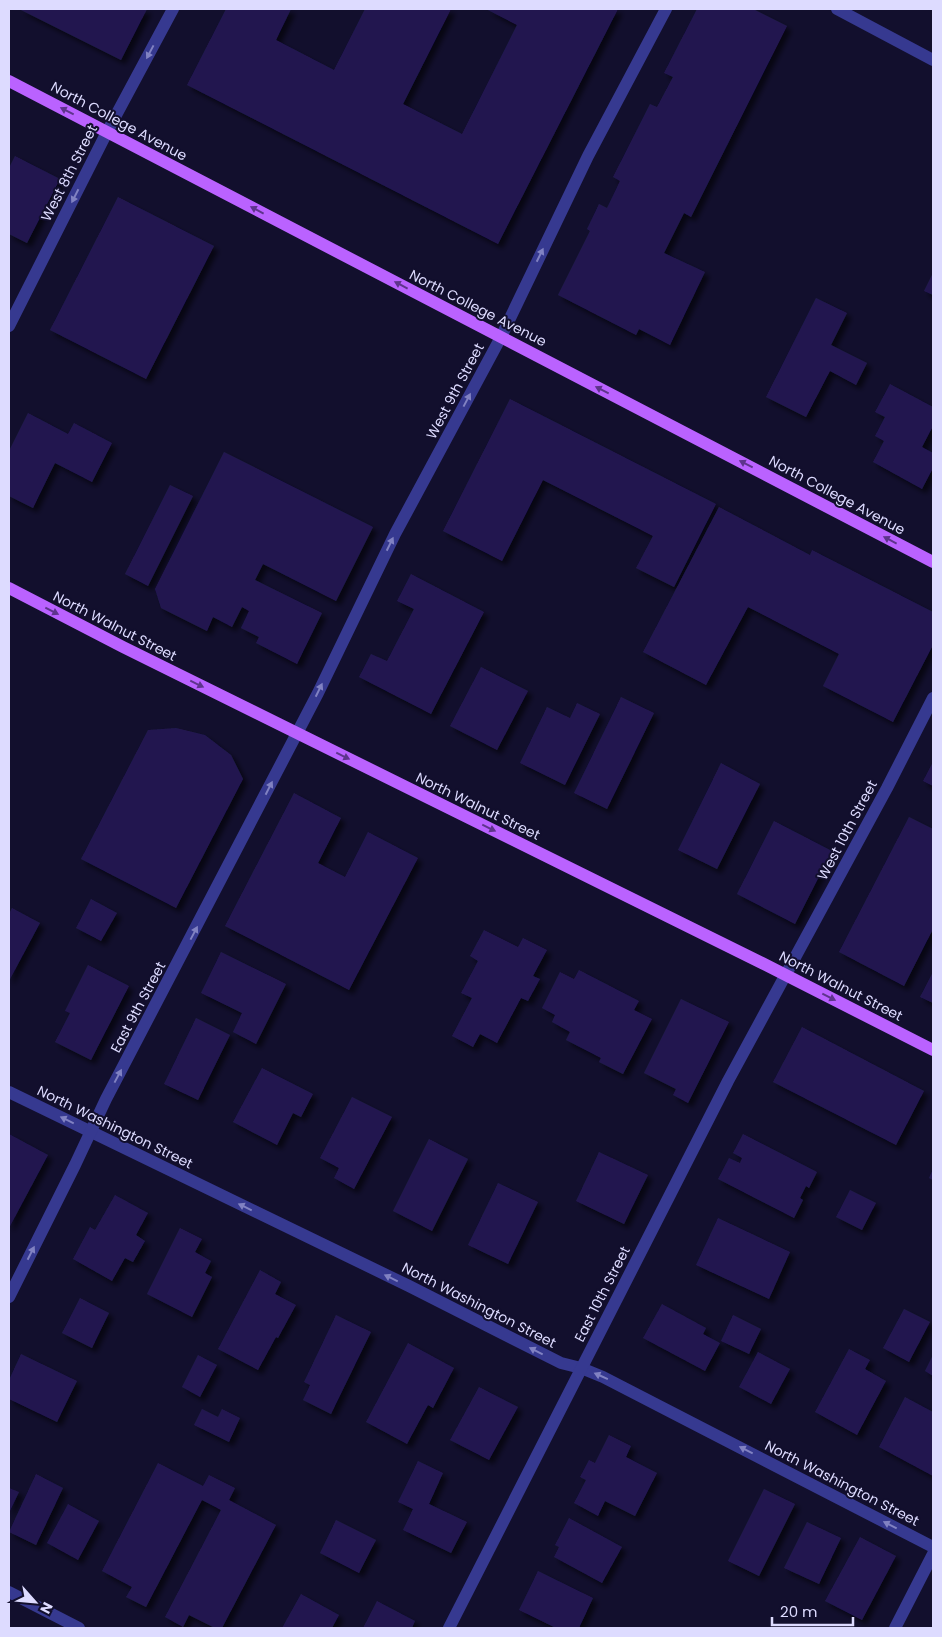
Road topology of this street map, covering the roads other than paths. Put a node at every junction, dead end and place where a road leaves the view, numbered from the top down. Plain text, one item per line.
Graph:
1 (172, 9) edge
2 (666, 9) edge
3 (837, 9) edge
4 (933, 60) edge
5 (9, 81) edge
6 (107, 132) junction
7 (9, 326) edge
8 (501, 337) junction
9 (933, 562) edge
10 (9, 588) edge
11 (933, 698) edge
12 (297, 733) junction
13 (786, 975) junction
14 (933, 1050) edge
15 (9, 1092) edge
16 (91, 1132) junction
17 (9, 1297) edge
18 (581, 1368) junction
19 (933, 1547) edge
20 (933, 1554) edge
21 (9, 1592) edge
22 (79, 1628) edge
23 (449, 1628) edge
24 (895, 1628) edge

1 -> 6 street, West 8th Street
8 -> 2 street, West 9th Street
3 - 4 street
6 -> 5 main road, North College Avenue
6 -> 7 street, West 8th Street
8 -> 6 main road, North College Avenue
9 -> 8 main road, North College Avenue
12 -> 8 street, West 9th Street
10 -> 12 main road, North Walnut Street
11 - 13 street, West 10th Street
12 -> 13 main road, North Walnut Street
16 -> 12 street, East 9th Street
13 -> 14 main road, North Walnut Street
13 - 18 street, East 10th Street
16 -> 15 street, North Washington Street
17 -> 16 street, East 9th Street
18 -> 16 street, North Washington Street
19 -> 18 street, North Washington Street
18 - 23 street, East 10th Street
20 - 24 street
21 - 22 street

